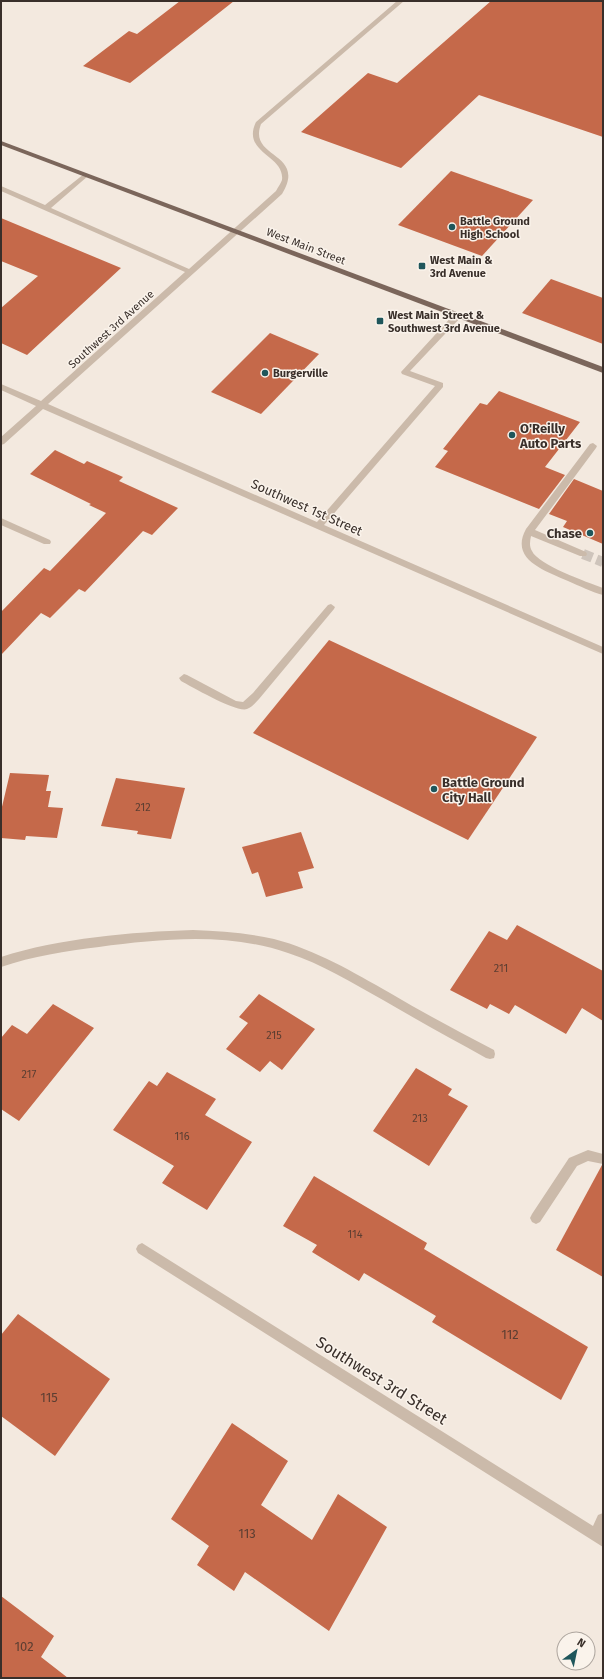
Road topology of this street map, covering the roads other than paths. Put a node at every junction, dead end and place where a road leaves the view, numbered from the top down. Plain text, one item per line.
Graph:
1 (401, 1) edge
2 (1, 143) edge
3 (86, 175) junction
4 (1, 188) edge
5 (46, 208) junction
6 (236, 232) junction
7 (191, 272) junction
8 (458, 315) junction
9 (603, 370) edge
10 (1, 387) edge
11 (42, 405) junction
12 (1, 442) edge
13 (593, 446) dead end
14 (1, 520) edge
15 (319, 526) junction
16 (529, 531) junction
17 (47, 542) dead end
18 (583, 554) tunnel mouth
19 (603, 592) edge
20 (331, 607) dead end
21 (603, 651) edge
22 (184, 678) dead end
23 (1, 962) edge
24 (490, 1054) dead end
25 (603, 1159) edge
26 (536, 1218) dead end
27 (142, 1249) dead end
28 (603, 1520) edge
29 (599, 1538) edge

1 - 6 street, Southwest 3rd Avenue
2 - 3 main road, West Main Street
3 - 5 street
3 - 6 main road, West Main Street
4 - 5 street
5 - 7 street
6 - 7 street, Southwest 3rd Avenue
6 - 8 main road, West Main Street
7 - 11 street, Southwest 3rd Avenue
8 - 9 main road, West Main Street
8 - 15 street
10 - 11 street, Southwest 1st Street
11 - 12 street, Southwest 3rd Avenue
11 - 15 street, Southwest 1st Street
13 - 16 street
14 - 17 street
15 - 21 street, Southwest 1st Street
16 - 18 street
16 - 19 street
20 - 22 street
23 - 24 street
25 - 26 street
27 - 29 street, Southwest 3rd Street
28 - 29 street

